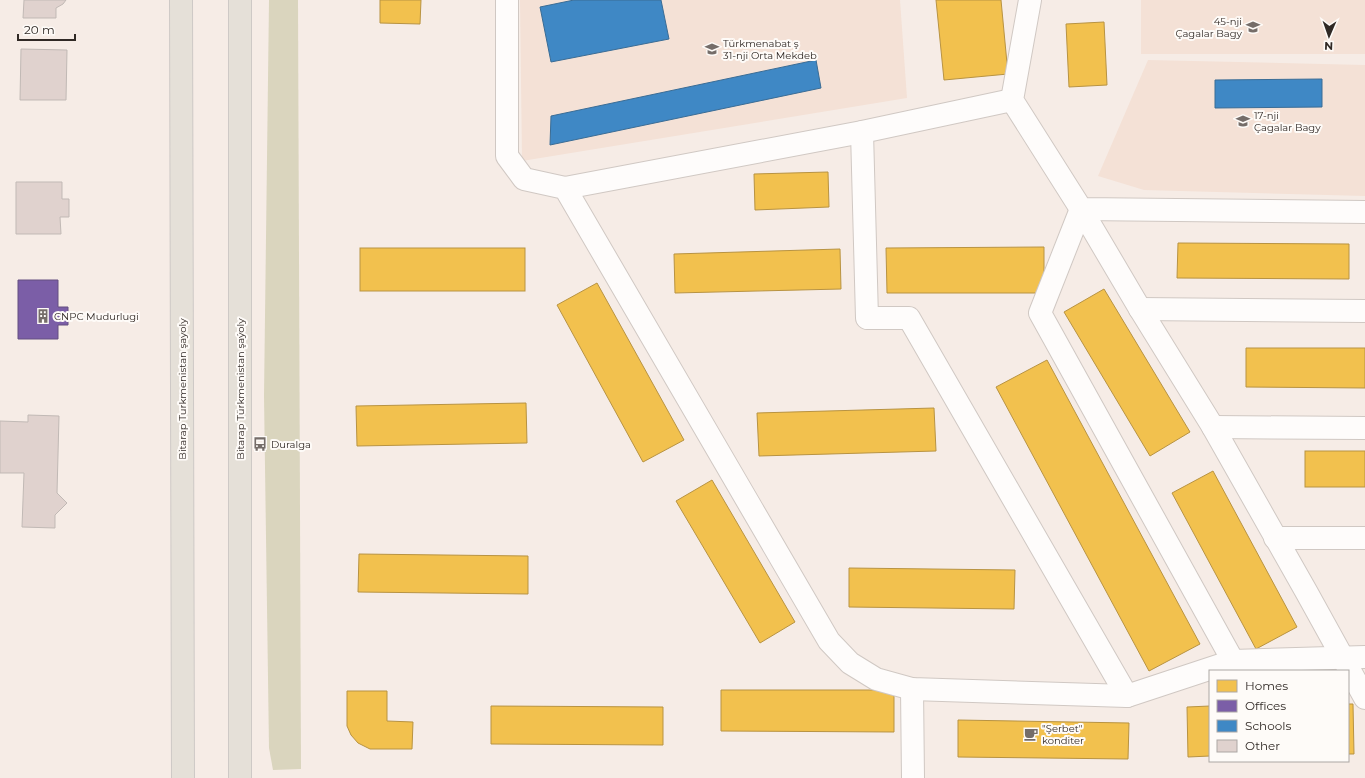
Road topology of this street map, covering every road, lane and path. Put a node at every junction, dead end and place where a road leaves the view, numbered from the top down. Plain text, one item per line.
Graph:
1 (181, 0) edge
2 (240, 0) edge
3 (507, 0) edge
4 (1030, 0) edge
5 (1012, 100) junction
6 (862, 132) junction
7 (565, 188) junction
8 (1081, 209) junction
9 (1365, 212) edge
10 (1140, 309) junction
11 (1365, 311) edge
12 (1213, 427) junction
13 (1365, 428) edge
14 (1275, 538) junction
15 (1365, 538) edge
16 (1343, 657) junction
17 (1365, 657) edge
18 (1233, 661) junction
19 (912, 689) junction
20 (1127, 696) junction
21 (1365, 698) edge
22 (183, 778) edge
23 (240, 778) edge
24 (913, 778) edge

1 - 22 main road, Bitarap Turkmenistan şayoly
2 - 23 main road, Bitarap Türkmenistan şaýoly
3 - 7 lane
4 - 5 lane
5 - 6 lane
5 - 8 lane
6 - 7 lane
6 - 20 lane
7 - 19 lane
8 - 9 lane
8 - 10 lane
8 - 18 lane
10 - 11 lane
10 - 12 lane
12 - 13 lane
12 - 14 lane
14 - 15 lane
14 - 16 lane
16 - 17 lane
16 - 18 lane
16 - 21 lane
18 - 20 lane
19 - 20 lane
19 - 24 lane

